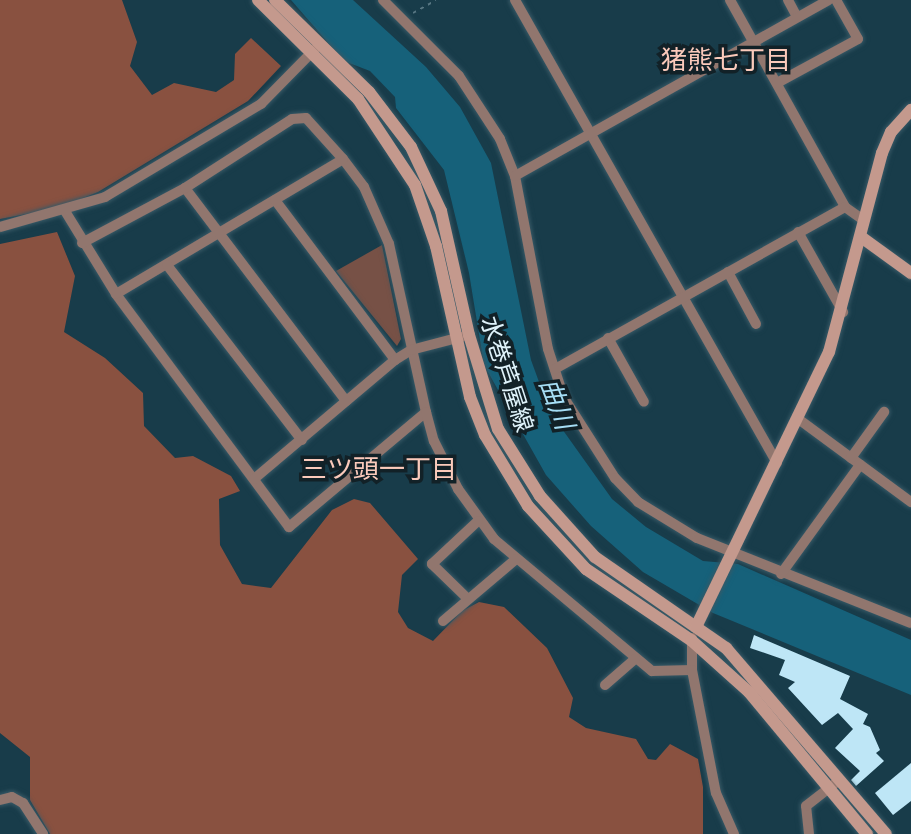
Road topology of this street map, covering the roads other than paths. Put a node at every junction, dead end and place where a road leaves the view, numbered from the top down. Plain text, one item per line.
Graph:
1 (258, 0) edge
2 (275, 0) edge
3 (383, 0) edge
4 (515, 0) edge
5 (730, 0) edge
6 (788, 0) edge
7 (828, 0) edge
8 (836, 0) edge
9 (797, 17) junction
10 (753, 42) junction
11 (316, 49) junction
12 (777, 83) junction
13 (911, 110) edge
14 (589, 132) junction
15 (342, 159) junction
16 (515, 176) junction
17 (185, 188) junction
18 (275, 200) junction
19 (845, 206) junction
20 (65, 211) junction
21 (862, 219) junction
22 (0, 227) edge
23 (799, 232) junction
24 (220, 233) junction
25 (860, 237) junction
26 (82, 243) junction
27 (167, 265) junction
28 (727, 272) junction
29 (911, 273) edge
30 (116, 294) junction
31 (682, 297) junction
32 (843, 312) junction
33 (756, 324) dead end
34 (469, 335) junction
35 (608, 338) junction
36 (455, 339) junction
37 (411, 350) junction
38 (395, 360) junction
39 (555, 369) junction
40 (346, 401) junction
41 (643, 402) dead end
42 (426, 412) junction
43 (884, 412) dead end
44 (797, 418) junction
45 (302, 440) junction
46 (851, 458) junction
47 (777, 463) junction
48 (860, 465) junction
49 (254, 479) junction
50 (911, 502) edge
51 (478, 521) junction
52 (731, 556) junction
53 (516, 559) junction
54 (781, 574) junction
55 (467, 598) junction
56 (443, 621) dead end
57 (698, 621) junction
58 (911, 623) edge
59 (691, 640) junction
60 (635, 659) junction
61 (692, 670) junction
62 (605, 685) dead end
63 (840, 779) junction
64 (0, 788) edge
65 (828, 789) junction
66 (3, 800) edge
67 (43, 834) edge
68 (734, 834) edge
69 (809, 834) edge
70 (867, 834) edge
71 (886, 834) edge

1 - 11 main road, 水巻芦屋線
2 - 11 main road, 水巻芦屋線
3 - 16 street
4 - 14 street
5 - 10 street
6 - 9 street
7 - 9 street
8 - 12 street
9 - 10 street
10 - 12 street
10 - 14 street
11 - 20 street
11 - 34 main road, 水巻芦屋線
11 - 36 main road, 水巻芦屋線
12 - 19 street
13 - 21 main road
14 - 16 street
14 - 31 street
15 - 17 street
15 - 18 street
15 - 37 street
16 - 39 street
17 - 24 street
17 - 26 street
18 - 24 street
18 - 38 street
19 - 21 street
19 - 23 street
20 - 22 street
20 - 26 street
21 - 25 main road
23 - 28 street
23 - 32 street
24 - 27 street
24 - 40 street
25 - 29 main road
25 - 32 main road
26 - 30 street
27 - 30 street
27 - 45 street
28 - 31 street
28 - 33 street
30 - 49 street
31 - 35 street
31 - 47 street
32 - 44 main road
34 - 36 street
34 - 57 main road, 水巻芦屋線
35 - 39 street
35 - 41 street
36 - 37 street
36 - 59 main road, 水巻芦屋線
37 - 38 street
37 - 42 street
38 - 40 street
39 - 52 street
40 - 45 street
42 - 49 street
42 - 51 street
43 - 46 street
44 - 46 street
44 - 47 main road
45 - 49 street
46 - 48 street
47 - 52 main road
48 - 50 street
48 - 54 street
51 - 53 street
51 - 55 street
52 - 54 street
52 - 57 main road
53 - 55 street
53 - 60 street
54 - 58 street
55 - 56 street
57 - 59 street
57 - 63 main road, 水巻芦屋線
59 - 61 street
59 - 65 main road, 水巻芦屋線
60 - 61 street
60 - 62 street
61 - 68 street
63 - 65 street
63 - 71 main road, 水巻芦屋線
64 - 66 street
65 - 69 street
65 - 70 main road, 水巻芦屋線
66 - 67 street

